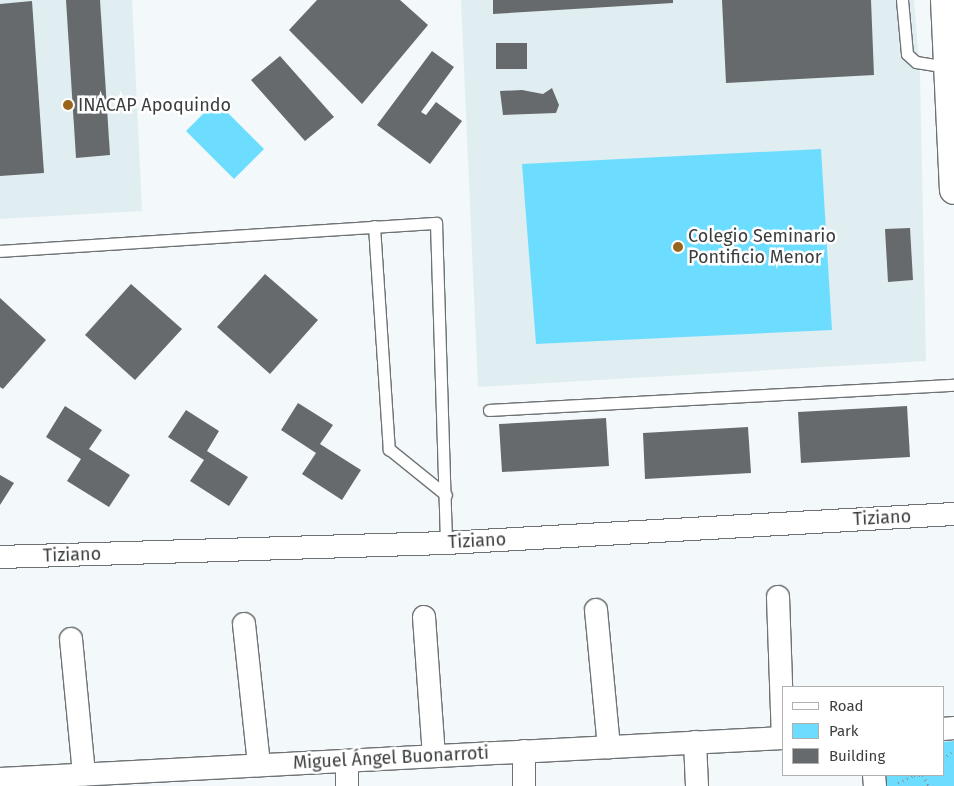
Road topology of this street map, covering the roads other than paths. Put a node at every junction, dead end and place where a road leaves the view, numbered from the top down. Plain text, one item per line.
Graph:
1 (902, 0) edge
2 (948, 12) edge
3 (948, 67) junction
4 (954, 190) edge
5 (374, 226) junction
6 (0, 251) edge
7 (954, 385) edge
8 (488, 410) dead end
9 (446, 495) junction
10 (954, 514) edge
11 (446, 543) junction
12 (0, 557) edge
13 (778, 597) dead end
14 (596, 610) dead end
15 (424, 617) dead end
16 (244, 624) dead end
17 (70, 639) dead end
18 (782, 710) edge
19 (782, 738) edge
20 (695, 742) junction
21 (609, 747) junction
22 (524, 751) junction
23 (434, 756) junction
24 (347, 761) junction
25 (259, 765) junction
26 (84, 774) junction
27 (168, 778) edge
28 (0, 779) edge
29 (347, 786) edge
30 (524, 786) edge
31 (697, 786) edge

1 - 3 lane
2 - 3 street
3 - 4 street
5 - 6 lane
5 - 9 lane
5 - 9 lane
7 - 8 lane
9 - 11 lane
10 - 11 street, Tiziano
11 - 12 street, Tiziano
13 - 18 street
14 - 21 street
15 - 23 street
16 - 25 street
17 - 26 street
19 - 20 street, Miguel Ángel Buonarroti
20 - 21 street, Miguel Ángel Buonarroti
20 - 31 street
21 - 22 street, Miguel Ángel Buonarroti
22 - 23 street, Miguel Ángel Buonarroti
22 - 30 street
23 - 24 street, Miguel Ángel Buonarroti
24 - 25 street, Miguel Ángel Buonarroti
24 - 29 street
25 - 27 street, Miguel Ángel Buonarroti
26 - 27 street, Miguel Ángel Buonarroti
26 - 28 street, Miguel Ángel Buonarroti

